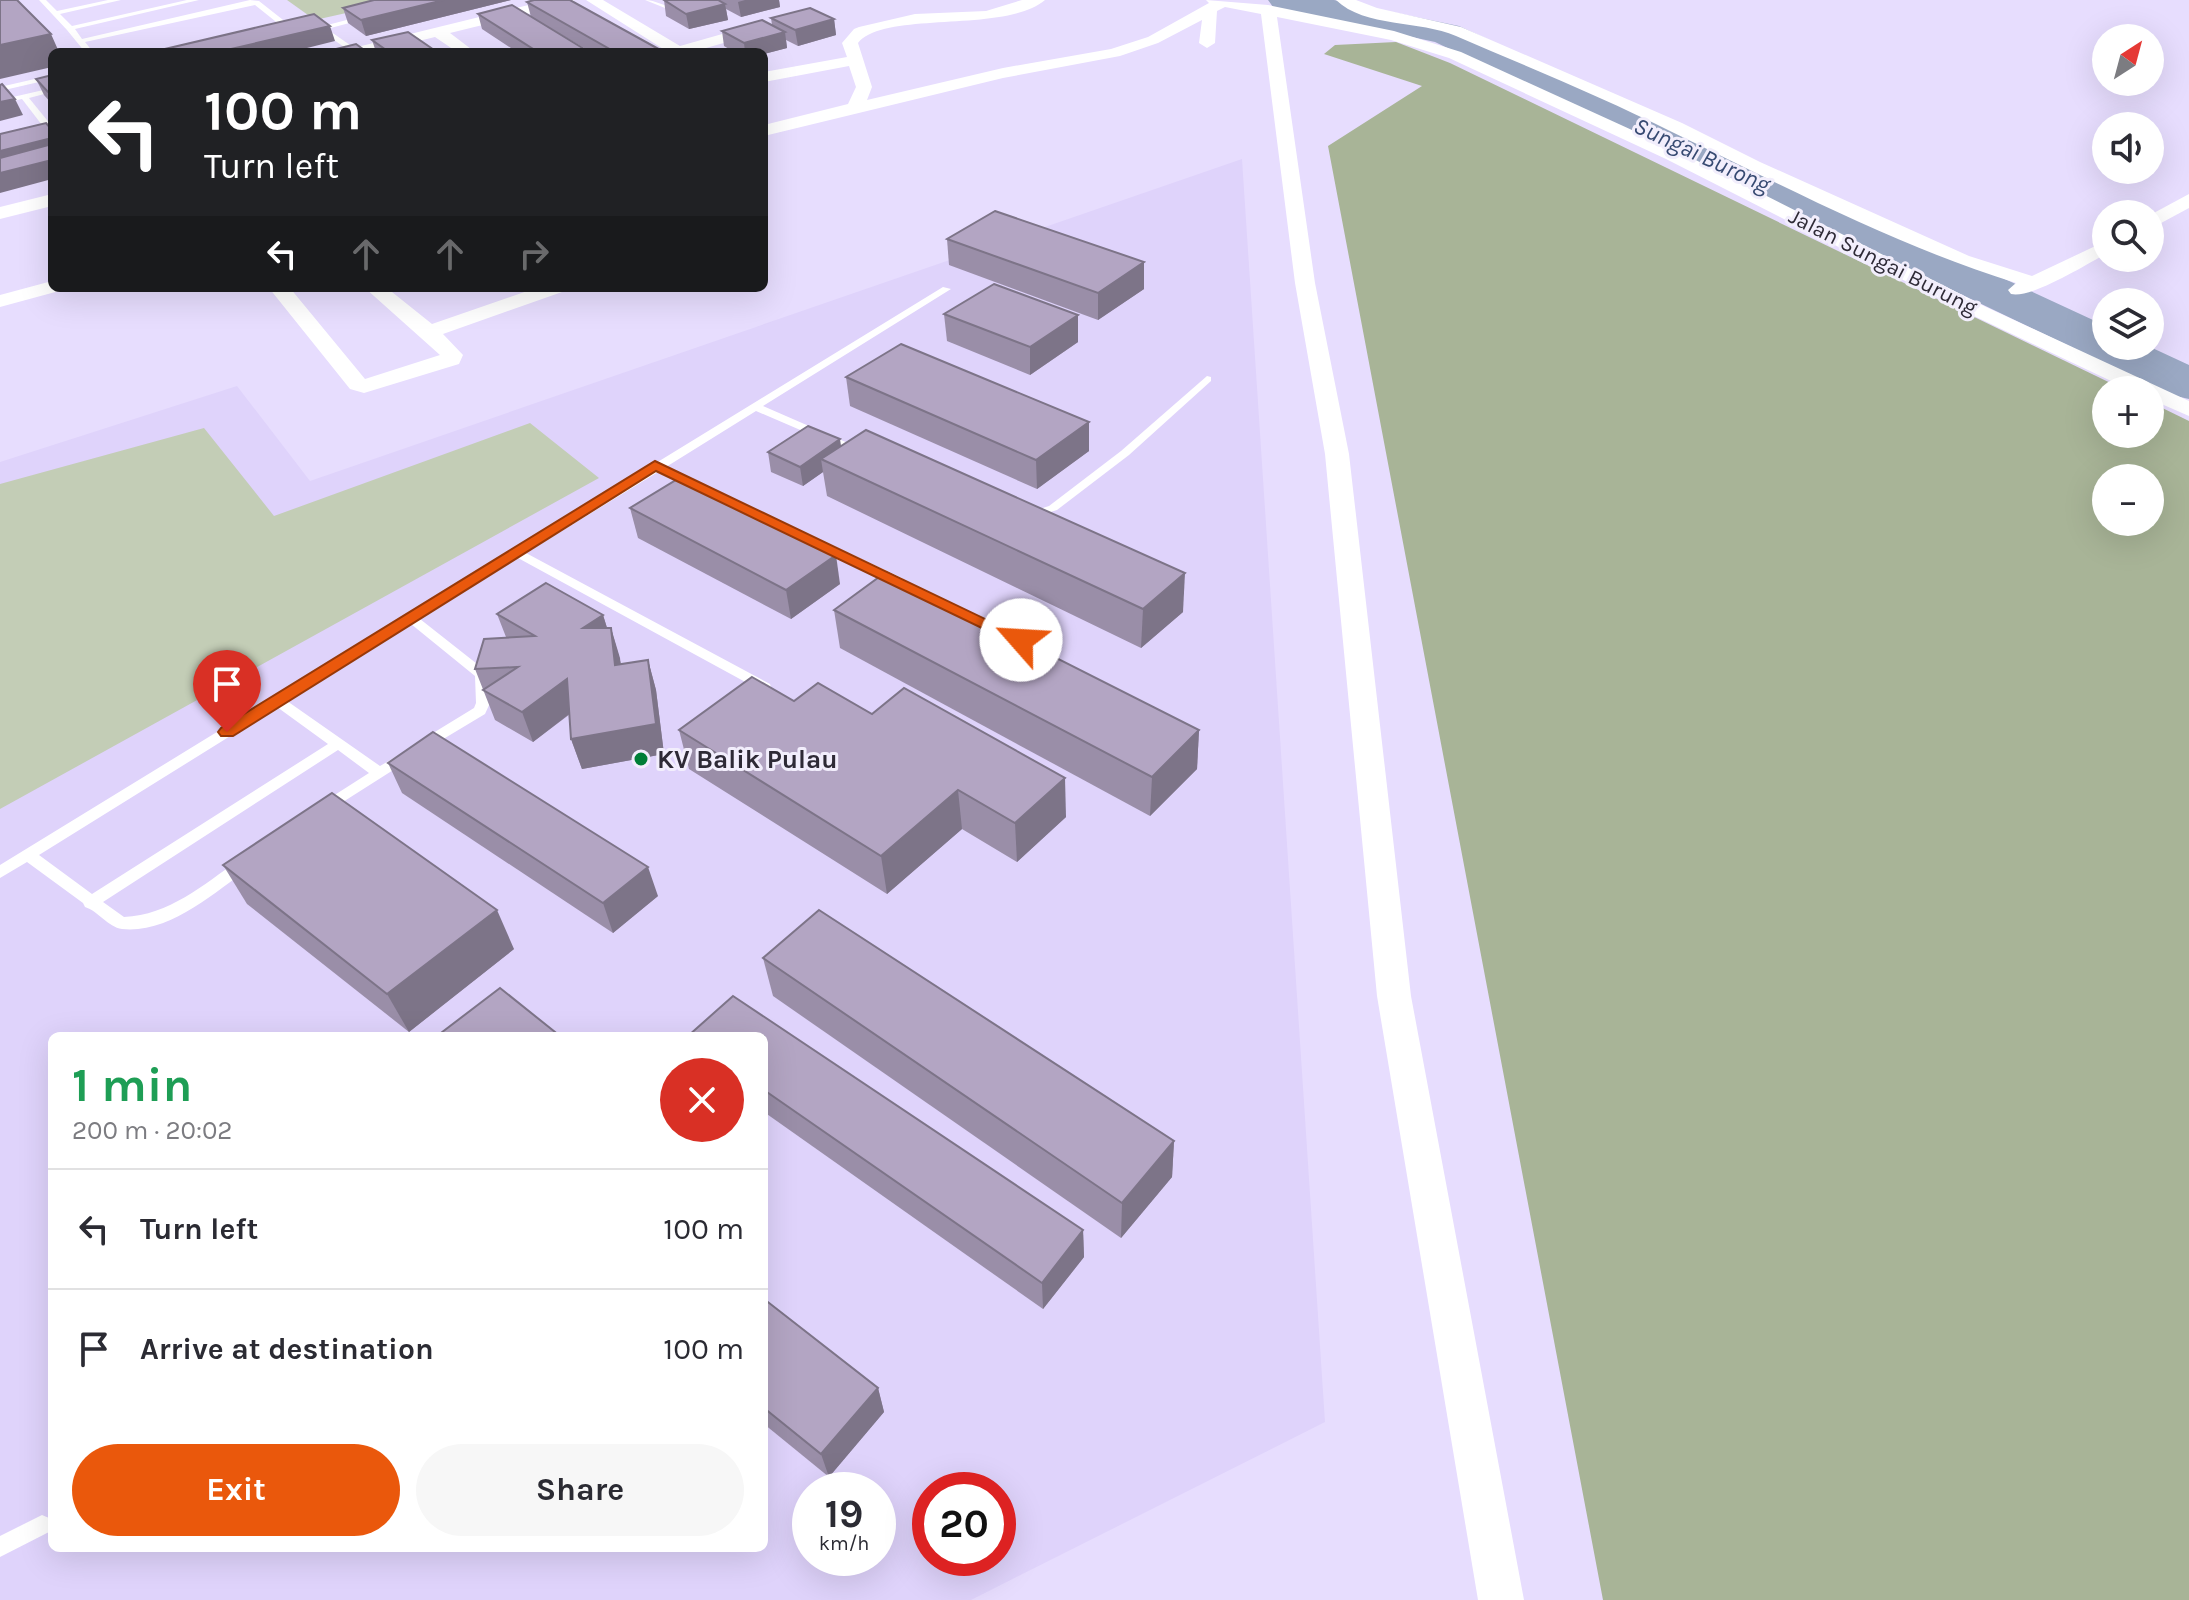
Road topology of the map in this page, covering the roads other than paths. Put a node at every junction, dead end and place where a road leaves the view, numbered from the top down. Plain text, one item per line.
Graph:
1 (42, 0) edge
2 (118, 0) edge
3 (196, 0) edge
4 (567, 0) edge
5 (593, 0) edge
6 (648, 0) edge
7 (712, 0) edge
8 (964, 0) edge
9 (1038, 0) edge
10 (1341, 0) edge
11 (255, 1) edge
12 (1215, 4) edge
13 (1268, 9) junction
14 (56, 13) junction
15 (378, 14) edge
16 (987, 15) junction
17 (1309, 16) junction
18 (783, 23) edge
19 (288, 27) edge
20 (70, 28) junction
21 (321, 28) junction
22 (438, 32) junction
23 (283, 37) edge
24 (81, 41) junction
25 (1207, 43) dead end
26 (86, 48) edge
27 (350, 48) edge
28 (372, 48) edge
29 (461, 48) edge
30 (671, 48) edge
31 (692, 48) edge
32 (857, 60) junction
33 (768, 76) edge
34 (48, 78) edge
35 (0, 89) edge
36 (48, 91) edge
37 (24, 97) junction
38 (0, 102) edge
39 (854, 109) junction
40 (48, 125) edge
41 (48, 127) edge
42 (768, 130) edge
43 (24, 133) edge
44 (2189, 200) edge
45 (48, 201) edge
46 (0, 213) edge
47 (2164, 215) edge
48 (2092, 254) edge
49 (2028, 286) junction
50 (48, 288) edge
51 (946, 289) dead end
52 (282, 292) edge
53 (380, 292) edge
54 (544, 292) edge
55 (0, 301) edge
56 (1984, 308) junction
57 (429, 332) junction
58 (2121, 376) edge
59 (1207, 379) dead end
60 (2164, 397) edge
61 (754, 406) junction
62 (2189, 409) edge
63 (866, 454) edge
64 (655, 466) junction
65 (1017, 515) edge
66 (515, 552) junction
67 (908, 586) edge
68 (410, 617) junction
69 (978, 620) edge
70 (1021, 640) edge
71 (783, 697) edge
72 (277, 701) junction
73 (338, 744) junction
74 (378, 772) junction
75 (313, 816) edge
76 (262, 852) edge
77 (28, 855) junction
78 (0, 872) edge
79 (90, 903) junction
80 (42, 1525) dead end
81 (0, 1547) edge
82 (1501, 1600) edge

1 - 14 lane
2 - 14 lane
3 - 20 lane
4 - 22 street
5 - 30 street
6 - 7 lane
8 - 16 street
9 - 16 street
10 - 17 street
10 - 49 street
11 - 19 lane
11 - 24 lane
12 - 13 street, Jalan Sungai Burung
12 - 25 street
12 - 39 street
13 - 17 street, Jalan Sungai Burung
13 - 82 street
14 - 20 lane
15 - 21 lane
16 - 32 street
17 - 56 street, Jalan Sungai Burung
18 - 31 street
20 - 24 lane
21 - 23 lane
21 - 27 lane
22 - 28 street
22 - 29 street
24 - 26 lane
32 - 33 street
32 - 39 street
34 - 35 lane
36 - 37 lane
37 - 38 lane
37 - 40 lane
39 - 42 street
41 - 43 street
44 - 47 street
45 - 46 street
48 - 49 street
49 - 56 street
50 - 55 street
51 - 61 lane
52 - 57 street
53 - 57 street
54 - 57 street
56 - 58 street, Jalan Sungai Burung
59 - 65 lane
60 - 62 street, Jalan Sungai Burung
61 - 63 lane
61 - 64 lane
64 - 66 lane
64 - 67 lane
66 - 68 lane
66 - 71 lane
68 - 72 lane
68 - 74 lane
69 - 70 lane
72 - 73 lane
72 - 77 lane
73 - 74 lane
73 - 79 lane
74 - 75 lane
76 - 79 lane
77 - 78 lane
77 - 79 lane
80 - 81 lane

